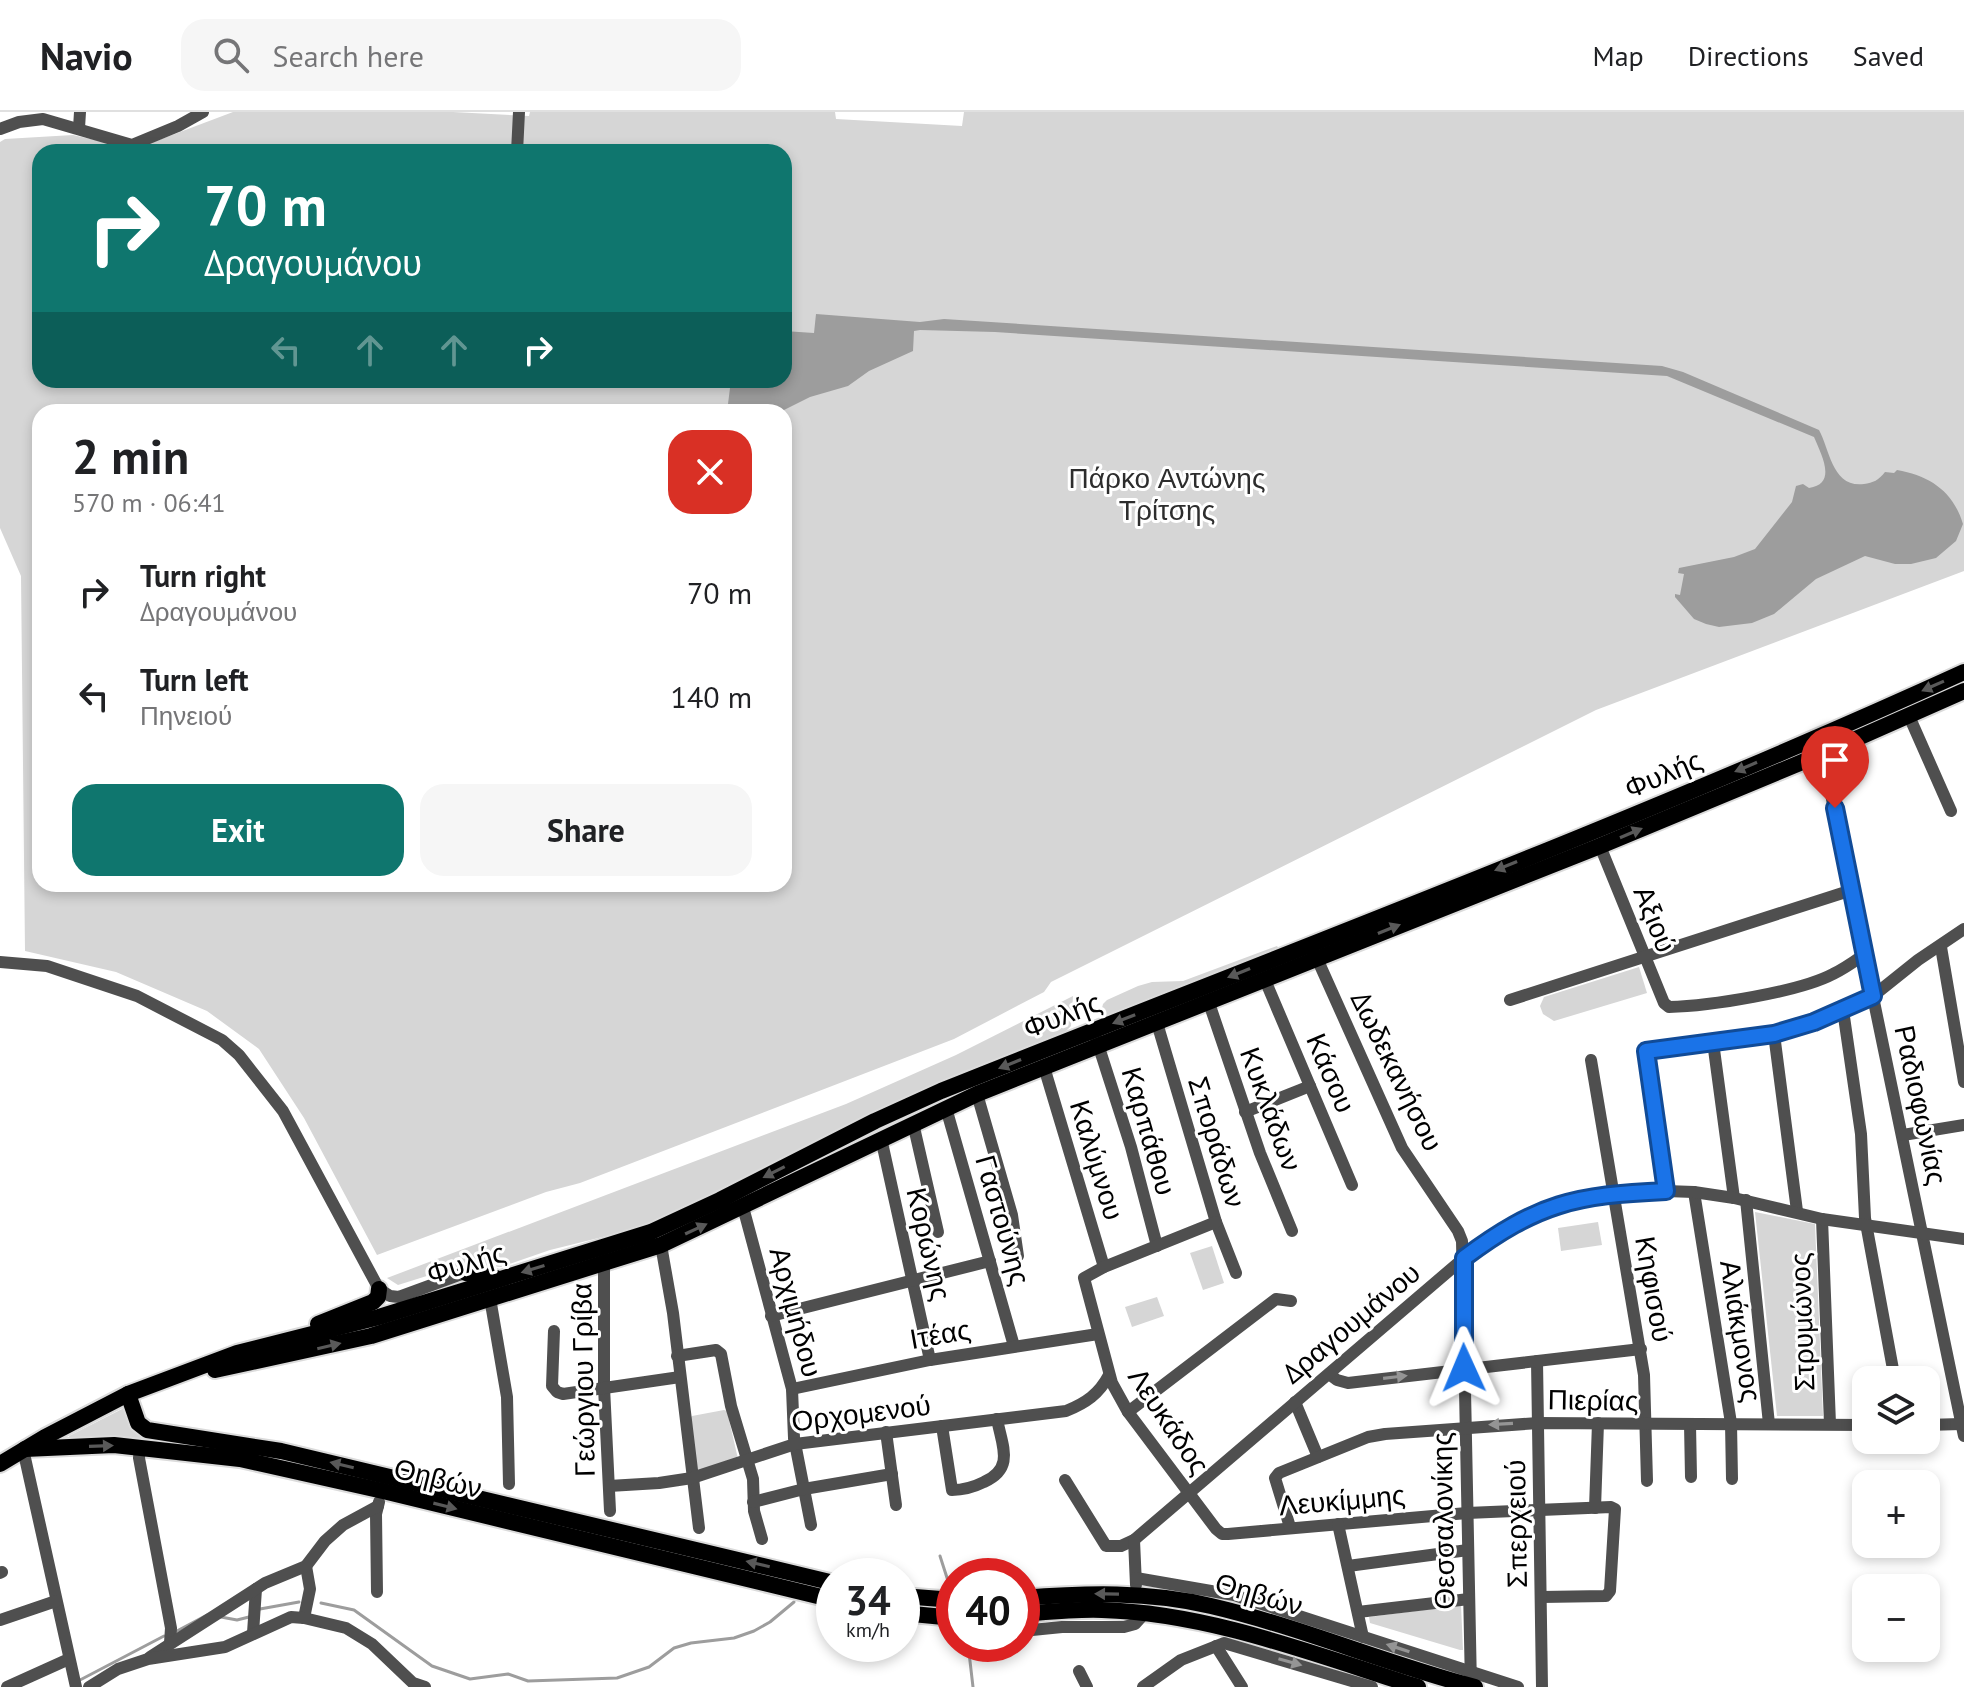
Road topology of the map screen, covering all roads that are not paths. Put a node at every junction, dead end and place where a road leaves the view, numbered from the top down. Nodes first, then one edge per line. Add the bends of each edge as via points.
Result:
1 (4, 112) edge
2 (80, 112) edge
3 (203, 112) edge
4 (519, 112) edge
5 (189, 116) edge
6 (2, 128) edge
7 (79, 128) junction
8 (129, 144) edge
9 (134, 144) edge
10 (517, 144) edge
11 (1964, 672) edge
12 (1964, 691) edge
13 (1909, 716) junction
14 (1821, 745) junction
15 (1951, 811) dead end
16 (1600, 846) junction
17 (1852, 890) junction
18 (1964, 929) edge
19 (1941, 947) junction
20 (1314, 951) junction
21 (1865, 954) junction
22 (1645, 958) junction
23 (0, 962) edge
24 (1265, 980) junction
25 (1873, 996) junction
26 (1510, 1000) dead end
27 (1209, 1003) junction
28 (1843, 1010) junction
29 (1157, 1023) junction
30 (1774, 1034) junction
31 (1096, 1038) junction
32 (1713, 1042) junction
33 (1591, 1060) dead end
34 (1044, 1067) junction
35 (1964, 1082) edge
36 (1310, 1086) junction
37 (977, 1094) junction
38 (946, 1108) junction
39 (1245, 1112) junction
40 (913, 1123) junction
41 (1964, 1125) edge
42 (1903, 1135) junction
43 (881, 1138) junction
44 (1352, 1185) dead end
45 (1666, 1191) junction
46 (1694, 1192) junction
47 (1613, 1193) junction
48 (1740, 1199) junction
49 (743, 1207) junction
50 (1797, 1211) junction
51 (1822, 1219) junction
52 (1216, 1222) junction
53 (1866, 1225) junction
54 (1292, 1231) dead end
55 (938, 1232) dead end
56 (1923, 1234) junction
57 (1964, 1239) edge
58 (661, 1245) junction
59 (1157, 1246) junction
60 (602, 1256) junction
61 (1018, 1256) dead end
62 (1464, 1258) junction
63 (990, 1261) junction
64 (1104, 1267) junction
65 (1236, 1273) dead end
66 (913, 1281) junction
67 (379, 1289) junction
68 (476, 1292) junction
69 (1291, 1301) dead end
70 (771, 1316) junction
71 (554, 1331) dead end
72 (1098, 1334) junction
73 (1014, 1346) junction
74 (1641, 1349) junction
75 (237, 1353) junction
76 (677, 1356) junction
77 (930, 1360) junction
78 (1537, 1361) junction
79 (1892, 1366) edge
80 (1464, 1368) junction
81 (1329, 1374) junction
82 (680, 1377) junction
83 (170, 1379) junction
84 (1110, 1379) junction
85 (604, 1387) junction
86 (792, 1389) junction
87 (128, 1394) junction
88 (1295, 1402) junction
89 (1125, 1407) junction
90 (997, 1419) junction
91 (1538, 1423) junction
92 (1598, 1423) junction
93 (1731, 1423) junction
94 (1690, 1424) junction
95 (1769, 1424) junction
96 (1830, 1424) junction
97 (1647, 1425) junction
98 (1852, 1425) edge
99 (942, 1426) junction
100 (1464, 1426) junction
101 (1940, 1427) edge
102 (1963, 1430) edge
103 (886, 1432) junction
104 (795, 1444) junction
105 (140, 1447) junction
106 (23, 1449) junction
107 (1318, 1457) junction
108 (747, 1460) junction
109 (0, 1464) edge
110 (892, 1474) junction
111 (1691, 1477) dead end
112 (692, 1478) junction
113 (1732, 1479) dead end
114 (1065, 1480) dead end
115 (1647, 1481) dead end
116 (509, 1484) dead end
117 (609, 1486) junction
118 (804, 1489) junction
119 (1189, 1493) junction
120 (381, 1499) junction
121 (753, 1502) junction
122 (896, 1505) dead end
123 (1595, 1508) junction
124 (1539, 1510) junction
125 (610, 1511) dead end
126 (1467, 1513) junction
127 (1338, 1524) junction
128 (811, 1525) dead end
129 (1290, 1527) junction
130 (699, 1528) dead end
131 (1222, 1534) joint
132 (762, 1539) dead end
133 (1134, 1540) junction
134 (1468, 1550) junction
135 (306, 1566) junction
136 (1348, 1566) junction
137 (816, 1579) edge
138 (1136, 1586) junction
139 (256, 1589) junction
140 (377, 1592) dead end
141 (816, 1596) edge
142 (1040, 1597) edge
143 (1541, 1597) junction
144 (1469, 1599) junction
145 (56, 1601) junction
146 (1358, 1612) junction
147 (1040, 1613) edge
148 (1144, 1614) junction
149 (304, 1618) junction
150 (0, 1620) edge
151 (1200, 1623) junction
152 (1040, 1629) edge
153 (253, 1633) junction
154 (1363, 1637) junction
155 (170, 1643) junction
156 (1220, 1645) junction
157 (1199, 1652) junction
158 (69, 1659) junction
159 (148, 1659) junction
160 (1079, 1671) dead end
161 (1472, 1683) edge
162 (7, 1687) edge
163 (76, 1687) edge
164 (89, 1687) edge
165 (425, 1687) edge
166 (1087, 1687) edge
167 (1143, 1687) edge
168 (1242, 1687) edge
169 (1372, 1687) edge
170 (1418, 1687) edge
171 (1518, 1687) edge
172 (1542, 1687) edge

1 - 6 street
2 - 7 street
3 - 5 street
4 - 10 street
5 - 9 street
6 - 7 street via 43,119
7 - 8 street
11 -> 14 main road, Φυλής
12 - 13 main road, Φυλής
13 - 14 main road, Φυλής
13 - 15 street
16 -> 14 main road, Φυλής
14 - 17 street, Ραδιοφωνίας
14 -> 20 main road, Φυλής
20 -> 16 main road, Φυλής
16 - 22 street, Αξιού
17 - 21 street, Ραδιοφωνίας
17 - 22 street
18 - 19 street
19 - 25 street
19 - 35 street
20 - 24 main road, Φυλής
20 -> 31 main road, Φυλής
20 - 62 street, Δωδεκανήσου via 1405,1153 1458,1231
21 - 22 street, Αξιού via 1819,980 1772,993 1669,1007
21 - 25 street, Ραδιοφωνίας
22 - 26 street
23 - 67 street via 47,966 137,996 231,1047 283,1111
24 - 27 main road, Φυλής
24 - 36 street, Κάσου
25 - 28 street
25 - 42 street, Ραδιοφωνίας
27 - 29 main road, Φυλής
27 - 39 street, Κυκλάδων
28 - 30 street
28 - 53 street via 1859,1121
29 - 31 main road, Φυλής
29 - 52 street, Σποράδων
30 - 32 street
30 - 50 street, Στρυμώνος
31 - 34 main road, Φυλής
31 - 59 street, Καρπάθου
31 -> 60 main road, Φυλής via 928,1097
32 - 45 street via 1646,1051
32 - 48 street
33 - 47 street, Κηφισού
34 - 37 main road, Φυλής
34 - 64 street, Καλύμνου
36 - 39 street
36 - 44 street, Κάσου
37 - 38 main road, Φυλής
37 - 61 street via 1012,1215
38 - 40 main road, Φυλής
38 - 63 street, Γαστούνης
39 - 54 street, Κυκλάδων
40 - 43 main road, Φυλής
40 - 55 street
41 - 42 street
42 - 56 street, Ραδιοφωνίας
43 - 49 main road, Φυλής
43 - 66 street, Κορώνης
45 - 46 street, Δραγουμάνου
45 - 47 street, Δραγουμάνου
46 - 48 street, Δραγουμάνου
46 - 93 street, Αλιάκμονος
47 - 62 street, Δραγουμάνου via 1538,1211
47 - 74 street, Κηφισού
48 - 50 street, Δραγουμάνου
48 - 95 street
58 -> 49 main road, Φυλής
49 - 70 street, Αρχιμήδου
50 - 51 street, Δραγουμάνου
51 - 53 street, Δραγουμάνου
51 - 96 street, Στρυμώνος
52 - 59 street
52 - 65 street, Σποράδων
53 - 56 street, Δραγουμάνου
53 - 79 street
56 - 57 street, Δραγουμάνου
56 - 102 street, Ραδιοφωνίας
58 - 60 main road, Φυλής
58 - 76 street
59 - 64 street
60 - 68 main road, Φυλής
60 -> 68 main road, Φυλής via 502,1278
60 - 85 street, Γεώργιου Γρίβα
62 - 80 street, Θεσσαλονίκης
62 - 81 street, Δραγουμάνου
63 - 66 street
63 - 73 street, Γαστούνης
64 - 72 street, Λευκάδος via 1084,1278
66 - 70 street
66 - 77 street, Κορώνης
67 - 68 street via 399,1297 447,1279
67 - 75 main road via 373,1302
68 - 75 main road, Φυλής
83 -> 68 main road, Φυλής via 335,1345
68 - 116 street via 507,1397
69 - 89 street via 1276,1299
70 - 86 street, Αρχιμήδου
71 - 85 street via 552,1386 557,1392
72 - 73 street, Ιτέας
72 - 84 street, Λευκάδος
73 - 77 street, Ιτέας
74 - 78 street
74 - 97 street, Κηφισού
75 - 83 main road, Φυλής
76 - 82 street
76 - 108 street via 719,1351
77 - 86 street, Ιτέας
78 - 80 street
78 - 91 street, Σπερχειού
81 -> 80 street via 1348,1383
80 - 100 street, Θεσσαλονίκης
81 - 88 street, Δραγουμάνου
82 - 85 street
82 - 112 street
83 - 87 main road, Φυλής
84 - 89 street, Λευκάδος
84 - 90 street, Ορχομενού via 1077,1407
85 - 117 street, Γεώργιου Γρίβα
86 - 104 street, Αρχιμήδου
87 - 106 main road, Φυλής
137 -> 87 main road, Θηβών via 281,1451 147,1430 138,1423
88 - 107 street
88 - 119 street, Δραγουμάνου
89 - 119 street, Λευκάδος
90 - 99 street, Ορχομενού
90 - 99 street via 1002,1470 976,1486 952,1490
91 - 92 street, Πιερίας
91 -> 100 street, Πιερίας
91 - 124 street, Σπερχειού
92 - 97 street, Πιερίας
92 - 123 street
93 - 94 street, Πιερίας
93 - 95 street, Πιερίας
93 - 113 street, Αλιάκμονος
94 - 97 street, Πιερίας
94 - 111 street
95 - 96 street, Πιερίας
96 - 98 street, Πιερίας
97 - 115 street, Κηφισού
99 - 103 street, Ορχομενού
100 - 107 street, Πιερίας via 1385,1434
100 - 126 street, Θεσσαλονίκης
101 - 102 street
103 - 104 street, Ορχομενού
103 - 110 street
104 - 108 street, Ορχομενού
104 - 118 street, Αρχιμήδου
106 -> 105 main road, Θηβών
105 - 120 main road, Θηβών via 240,1459
105 - 155 street
106 - 109 main road, Φυλής
106 - 145 street
107 - 129 street, Πιερίας via 1275,1478
108 - 112 street, Ορχομενού
108 - 121 street
110 - 118 street
110 - 122 street
112 - 117 street, Ορχομενού
112 - 130 street
114 - 133 street via 1106,1546
117 - 125 street, Γεώργιου Γρίβα
118 - 121 street
118 - 128 street, Αρχιμήδου
119 - 131 street, Λευκάδος
119 - 133 street, Δραγουμάνου
120 - 135 street via 325,1541
120 - 140 street
120 -> 141 main road, Θηβών
121 - 132 street
123 - 124 street, Λευκίμμης
123 - 143 street, Λευκίμμης via 1611,1507 1617,1513 1610,1591 1598,1597
124 - 126 street, Λευκίμμης
124 - 143 street, Σπερχειού
126 - 127 street, Λευκίμμης
126 - 134 street, Θεσσαλονίκης
127 - 129 street, Λευκίμμης
127 - 136 street
129 - 131 street, Λευκίμμης
133 - 138 street
134 - 136 street
134 - 144 street, Θεσσαλονίκης
135 - 139 street
135 - 149 street via 310,1589
136 - 146 street
138 -> 142 main road, Θηβών
138 - 154 street via 1234,1595
138 - 161 main road, Θηβών
139 - 153 street
139 - 155 street
143 - 172 street, Σπερχειού
144 - 146 street
144 - 161 street, Θεσσαλονίκης
145 - 150 street
145 - 158 street
146 - 154 street
147 - 148 main road, Θηβών
148 - 151 main road, Θηβών
148 - 152 street via 1124,1627
149 - 153 street via 291,1617
149 - 165 street via 346,1628
151 - 156 street
151 - 157 street
151 - 170 main road, Θηβών
153 - 159 street via 225,1647
161 -> 154 street
155 - 159 street
156 - 157 street
156 - 168 street
156 -> 169 street
157 - 167 street
158 - 162 street
158 - 163 street
159 - 164 street
160 - 166 street
161 - 171 street

